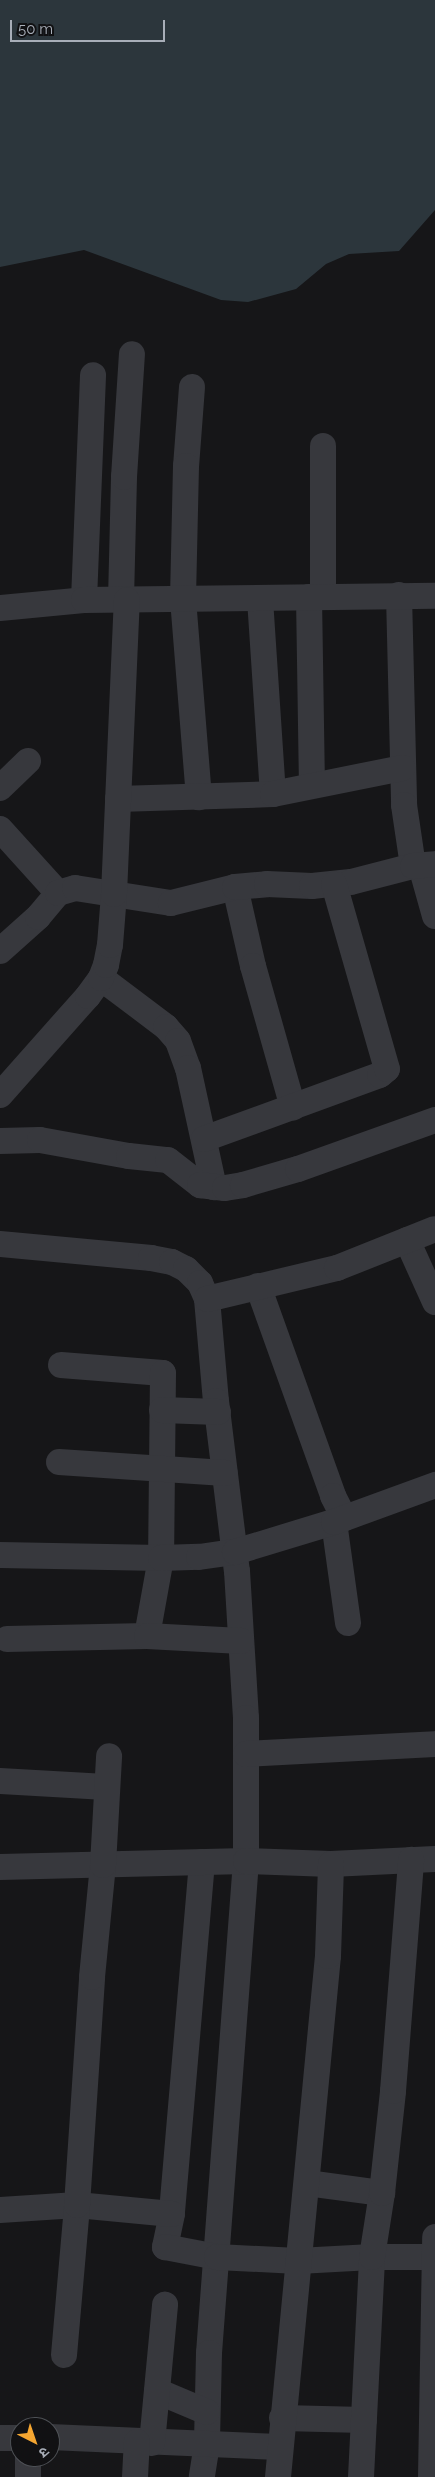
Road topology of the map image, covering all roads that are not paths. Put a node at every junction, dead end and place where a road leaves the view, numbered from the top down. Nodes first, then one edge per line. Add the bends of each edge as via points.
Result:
1 (132, 354) dead end
2 (93, 375) dead end
3 (192, 387) dead end
4 (323, 446) dead end
5 (398, 595) junction
6 (316, 596) junction
7 (435, 596) edge
8 (183, 599) junction
9 (260, 599) junction
10 (84, 600) junction
11 (124, 600) junction
12 (0, 608) edge
13 (28, 761) dead end
14 (402, 768) junction
15 (312, 785) junction
16 (0, 788) edge
17 (273, 794) junction
18 (199, 797) junction
19 (118, 799) junction
20 (0, 829) edge
21 (423, 865) edge
22 (334, 884) junction
23 (236, 888) junction
24 (58, 893) junction
25 (114, 894) junction
26 (435, 916) edge
27 (0, 951) edge
28 (100, 978) junction
29 (0, 1095) edge
30 (293, 1107) junction
31 (435, 1120) edge
32 (204, 1139) junction
33 (0, 1141) edge
34 (214, 1188) junction
35 (435, 1230) edge
36 (407, 1240) junction
37 (0, 1244) edge
38 (258, 1286) junction
39 (207, 1298) junction
40 (435, 1302) edge
41 (61, 1365) dead end
42 (162, 1410) junction
43 (218, 1412) junction
44 (59, 1462) dead end
45 (160, 1469) junction
46 (225, 1473) junction
47 (435, 1485) edge
48 (339, 1520) junction
49 (235, 1552) junction
50 (0, 1555) edge
51 (161, 1558) junction
52 (348, 1623) dead end
53 (147, 1636) junction
54 (7, 1639) dead end
55 (241, 1641) junction
56 (435, 1744) edge
57 (246, 1754) junction
58 (109, 1756) dead end
59 (0, 1781) edge
60 (106, 1787) junction
61 (423, 1859) edge
62 (246, 1861) junction
63 (202, 1862) junction
64 (331, 1864) junction
65 (103, 1865) junction
66 (0, 1867) edge
67 (307, 2183) junction
68 (382, 2193) junction
69 (77, 2205) junction
70 (0, 2210) edge
71 (172, 2214) junction
72 (435, 2237) edge
73 (217, 2257) junction
74 (372, 2257) junction
75 (435, 2257) edge
76 (298, 2262) junction
77 (165, 2305) dead end
78 (64, 2356) dead end
79 (157, 2391) junction
80 (207, 2412) junction
81 (282, 2418) junction
82 (364, 2420) junction
83 (60, 2438) edge
84 (144, 2442) junction
85 (207, 2444) junction
86 (280, 2447) junction
87 (135, 2477) edge
88 (202, 2477) edge
89 (278, 2477) edge
90 (362, 2477) edge
91 (431, 2477) edge

1 - 11 street via 124,477
2 - 10 street
3 - 8 street via 186,466
4 - 6 street
5 - 6 street
5 - 7 street
5 - 14 street
6 - 9 street
6 - 15 street
8 - 9 street
8 - 11 street
8 - 18 street
9 - 17 street
10 - 11 street
10 - 12 street
11 - 19 street
13 - 16 street
14 - 15 street
14 - 21 street via 404,805
15 - 17 street
17 - 18 street
18 - 19 street
19 - 25 street
20 - 24 street
21 - 22 street
21 - 26 street
22 - 23 street via 267,884
22 - 30 street via 387,1069 380,1075
23 - 25 street via 171,903
23 - 30 street via 253,966
24 - 25 street via 75,888
24 - 27 street via 38,917
25 - 28 street via 110,945
28 - 29 street via 88,996
28 - 32 street via 160,1023 178,1041
30 - 32 street
31 - 34 street via 298,1169 242,1185
32 - 34 street
33 - 34 street via 40,1140 168,1160 200,1185
35 - 36 street
36 - 38 street via 337,1268
36 - 40 street
37 - 39 street via 172,1262 186,1269 200,1283
38 - 39 street
38 - 48 street
39 - 43 street
41 - 42 street via 163,1373
42 - 43 street
42 - 45 street
43 - 46 street
44 - 45 street
45 - 46 street
45 - 51 street
46 - 49 street
47 - 48 street
48 - 49 street
48 - 52 street
49 - 51 street
49 - 55 street
50 - 51 street
51 - 53 street
53 - 54 street
53 - 55 street
55 - 57 street
56 - 57 street
57 - 62 street
58 - 60 street
59 - 60 street
60 - 65 street
61 - 64 street
61 - 68 street via 393,2081
62 - 63 street
62 - 64 street
62 - 73 street
63 - 65 street
63 - 71 street
64 - 67 street via 328,1956
65 - 66 street
65 - 69 street
67 - 68 street
67 - 76 street
68 - 74 street
69 - 70 street
69 - 71 street
69 - 78 street
71 - 73 street via 165,2247
72 - 75 street
73 - 76 street
73 - 80 street
74 - 75 street
74 - 76 street
74 - 82 street
75 - 91 street
76 - 81 street
77 - 79 street
79 - 80 street
79 - 84 street
80 - 85 street
81 - 82 street
81 - 86 street
82 - 90 street
83 - 84 street
84 - 85 street
84 - 87 street
85 - 86 street
85 - 88 street
86 - 89 street

